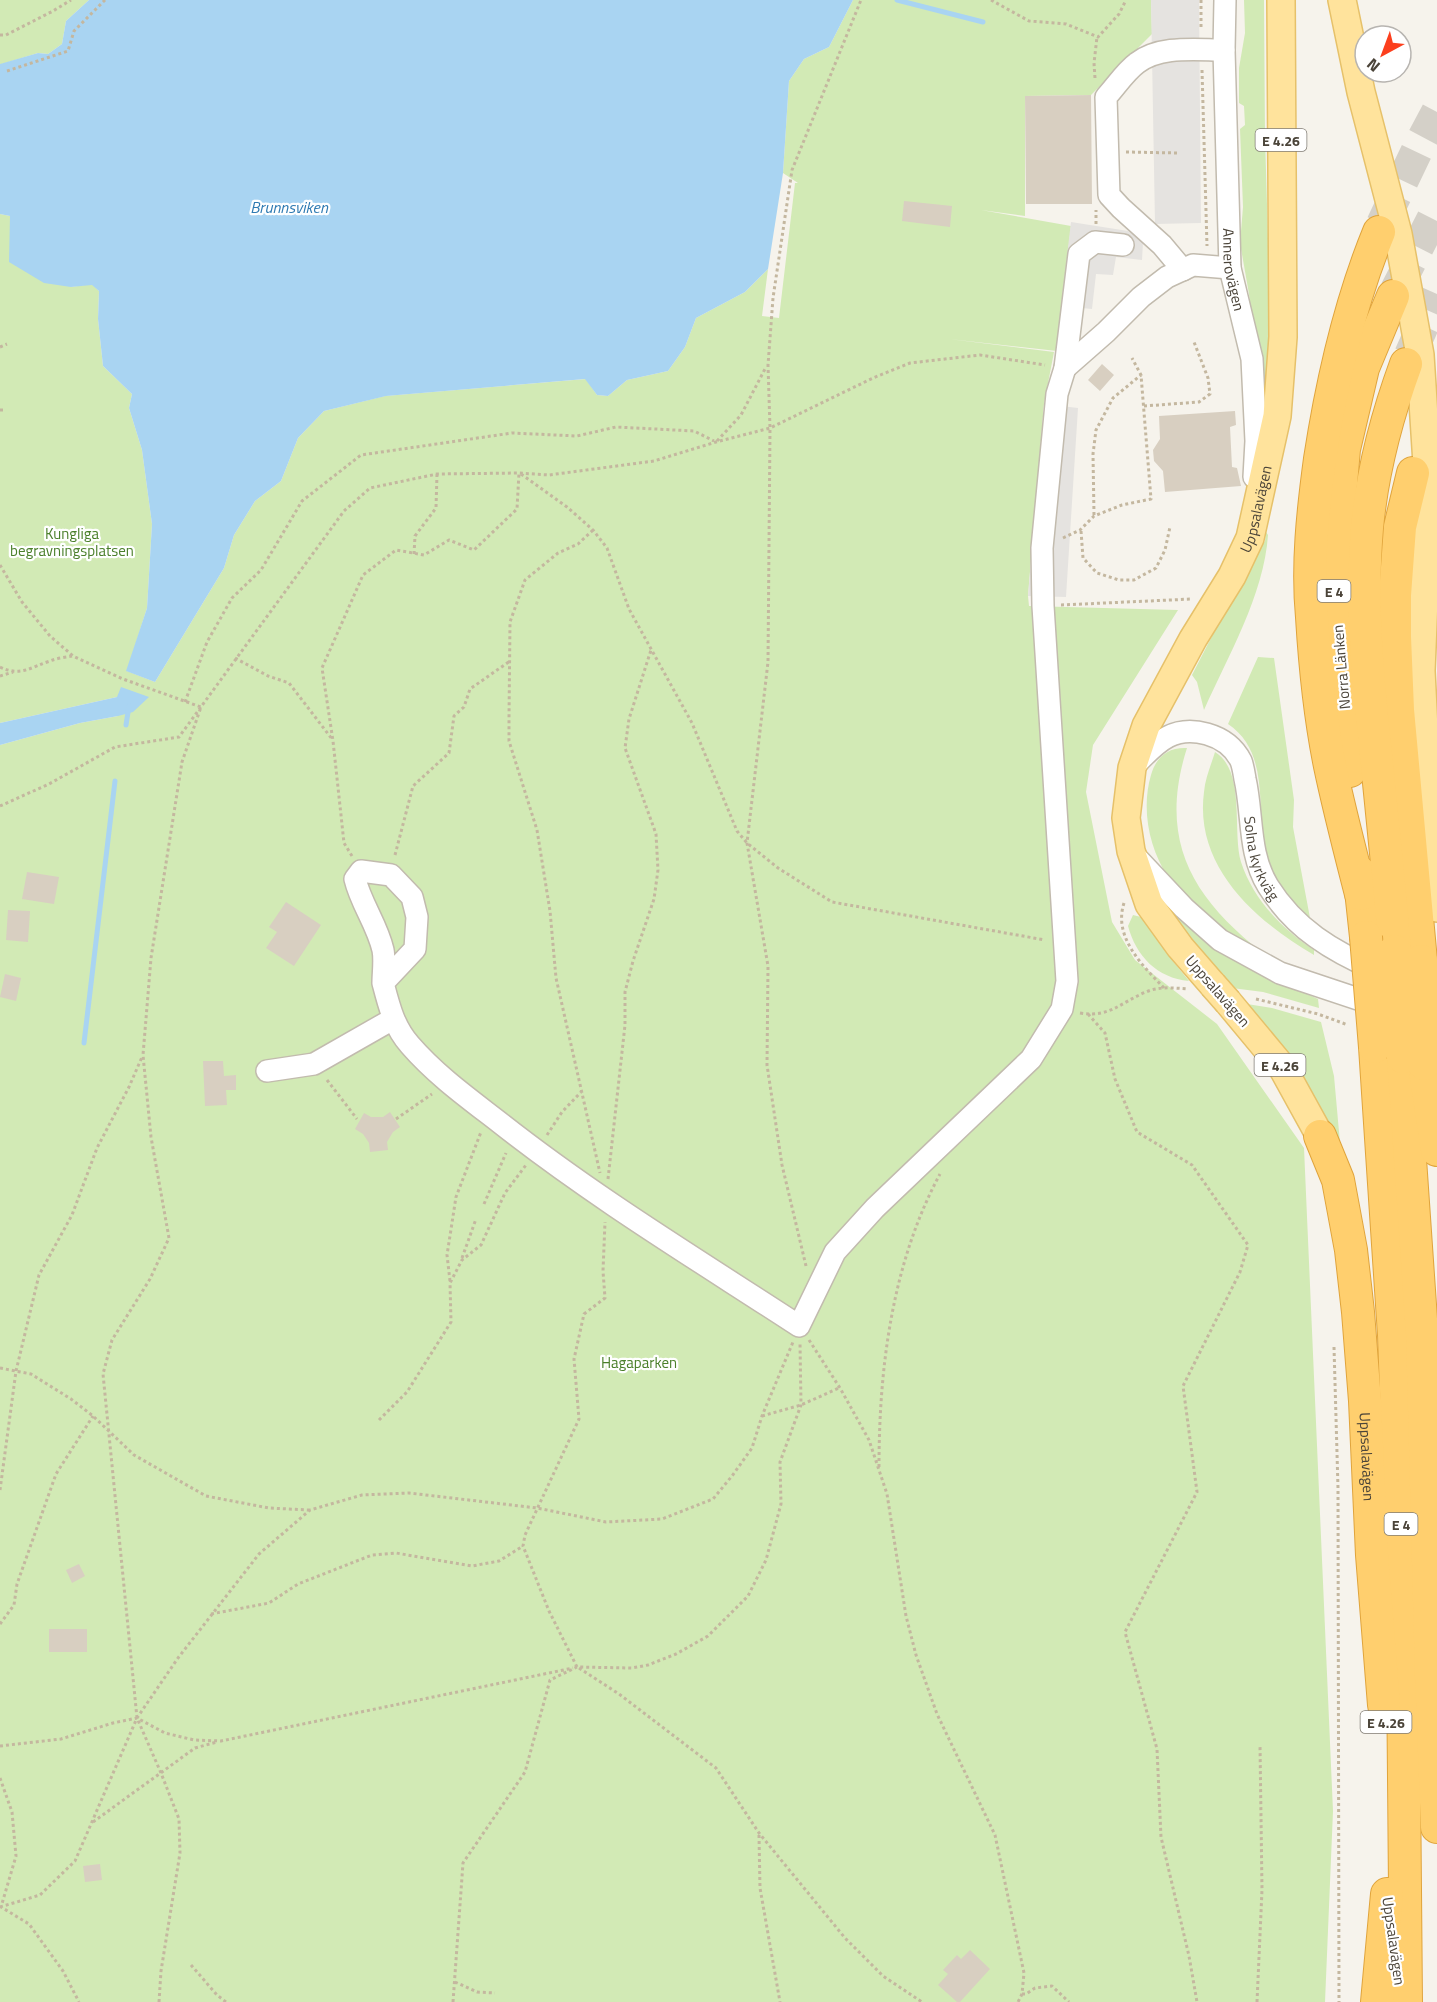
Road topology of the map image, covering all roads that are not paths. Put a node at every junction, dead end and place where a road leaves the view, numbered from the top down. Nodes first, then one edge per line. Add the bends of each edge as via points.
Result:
1 (1226, 0) edge
2 (1281, 0) edge
3 (1342, 0) edge
4 (1224, 50) junction
5 (1378, 232) tunnel mouth
6 (1123, 245) dead end
7 (1230, 268) junction
8 (1183, 270) junction
9 (1393, 296) tunnel mouth
10 (1406, 364) tunnel mouth
11 (1065, 368) junction
12 (1413, 473) dead end
13 (1250, 538) junction
14 (1424, 625) junction
15 (1437, 747) edge
16 (1132, 768) junction
17 (1131, 851) junction
18 (1360, 894) junction
19 (1437, 908) edge
20 (1366, 938) joint
21 (1408, 956) junction
22 (383, 983) junction
23 (1437, 995) edge
24 (393, 1019) junction
25 (1437, 1024) edge
26 (1401, 1056) junction
27 (267, 1071) dead end
28 (1320, 1136) joint
29 (1437, 1150) edge
30 (1437, 1827) edge
31 (1387, 1890) junction
32 (1377, 2002) edge
33 (1404, 2002) edge

1 - 4 street, Annerovägen
2 - 13 main road, Uppsalavägen / E 4.26 via 1283,337 1277,416
3 - 14 main road via 1398,234 1420,355 1427,464
4 - 7 street, Annerovägen
4 - 8 street via 1177,50 1147,56 1106,97 1109,195
5 - 18 highway via 1355,296 1334,380 1317,484 1311,568 1311,615 1330,765
6 - 11 street via 1095,242 1079,254
7 - 8 street via 1193,265
7 - 13 street, Annerovägen via 1252,359 1256,441
8 - 11 street via 1141,297
9 - 18 highway, Norra Länken / E 4 via 1363,368 1344,449 1333,576
10 - 21 highway, Norra Länken / E 4 via 1377,465 1367,526 1364,586 1365,656 1386,851
11 - 24 street via 1057,394 1042,548 1067,981 1062,1009 1031,1059 875,1208 835,1252 799,1326 537,1152 445,1080 409,1044
12 - 21 highway via 1400,527 1395,595
13 - 16 main road, Uppsalavägen / E 4.26 via 1146,726
14 - 15 main road via 1432,652
14 - 19 main road via 1421,671
16 - 17 main road, Uppsalavägen / E 4.26 via 1126,818
16 - 23 street, Solna kyrkväg via 1159,741 1181,732 1197,731 1218,737 1233,748 1248,790 1253,849 1266,884 1287,913 1317,939 1356,961
17 - 25 street via 1220,940 1280,973
17 - 28 main road, Uppsalavägen / E 4.26 via 1149,904 1212,992 1282,1066
18 - 20 highway, Norra Länken / E 4
20 - 26 highway, Uppsalavägen / E 4, bridge
21 - 26 highway, bridge
22 - 22 street via 415,950 417,918 412,897 390,875 361,871 355,879 384,952
22 - 24 street
24 - 27 street via 314,1064
26 - 29 highway
26 - 30 highway, Uppsalavägen / E 4 via 1422,1334
26 - 33 highway, Uppsalavägen / E 4 via 1394,1335 1402,1542
28 - 31 highway, Uppsalavägen / E 4.26 via 1338,1180 1358,1312 1386,1718
31 - 32 highway
31 - 33 highway, Uppsalavägen / E 4.26

